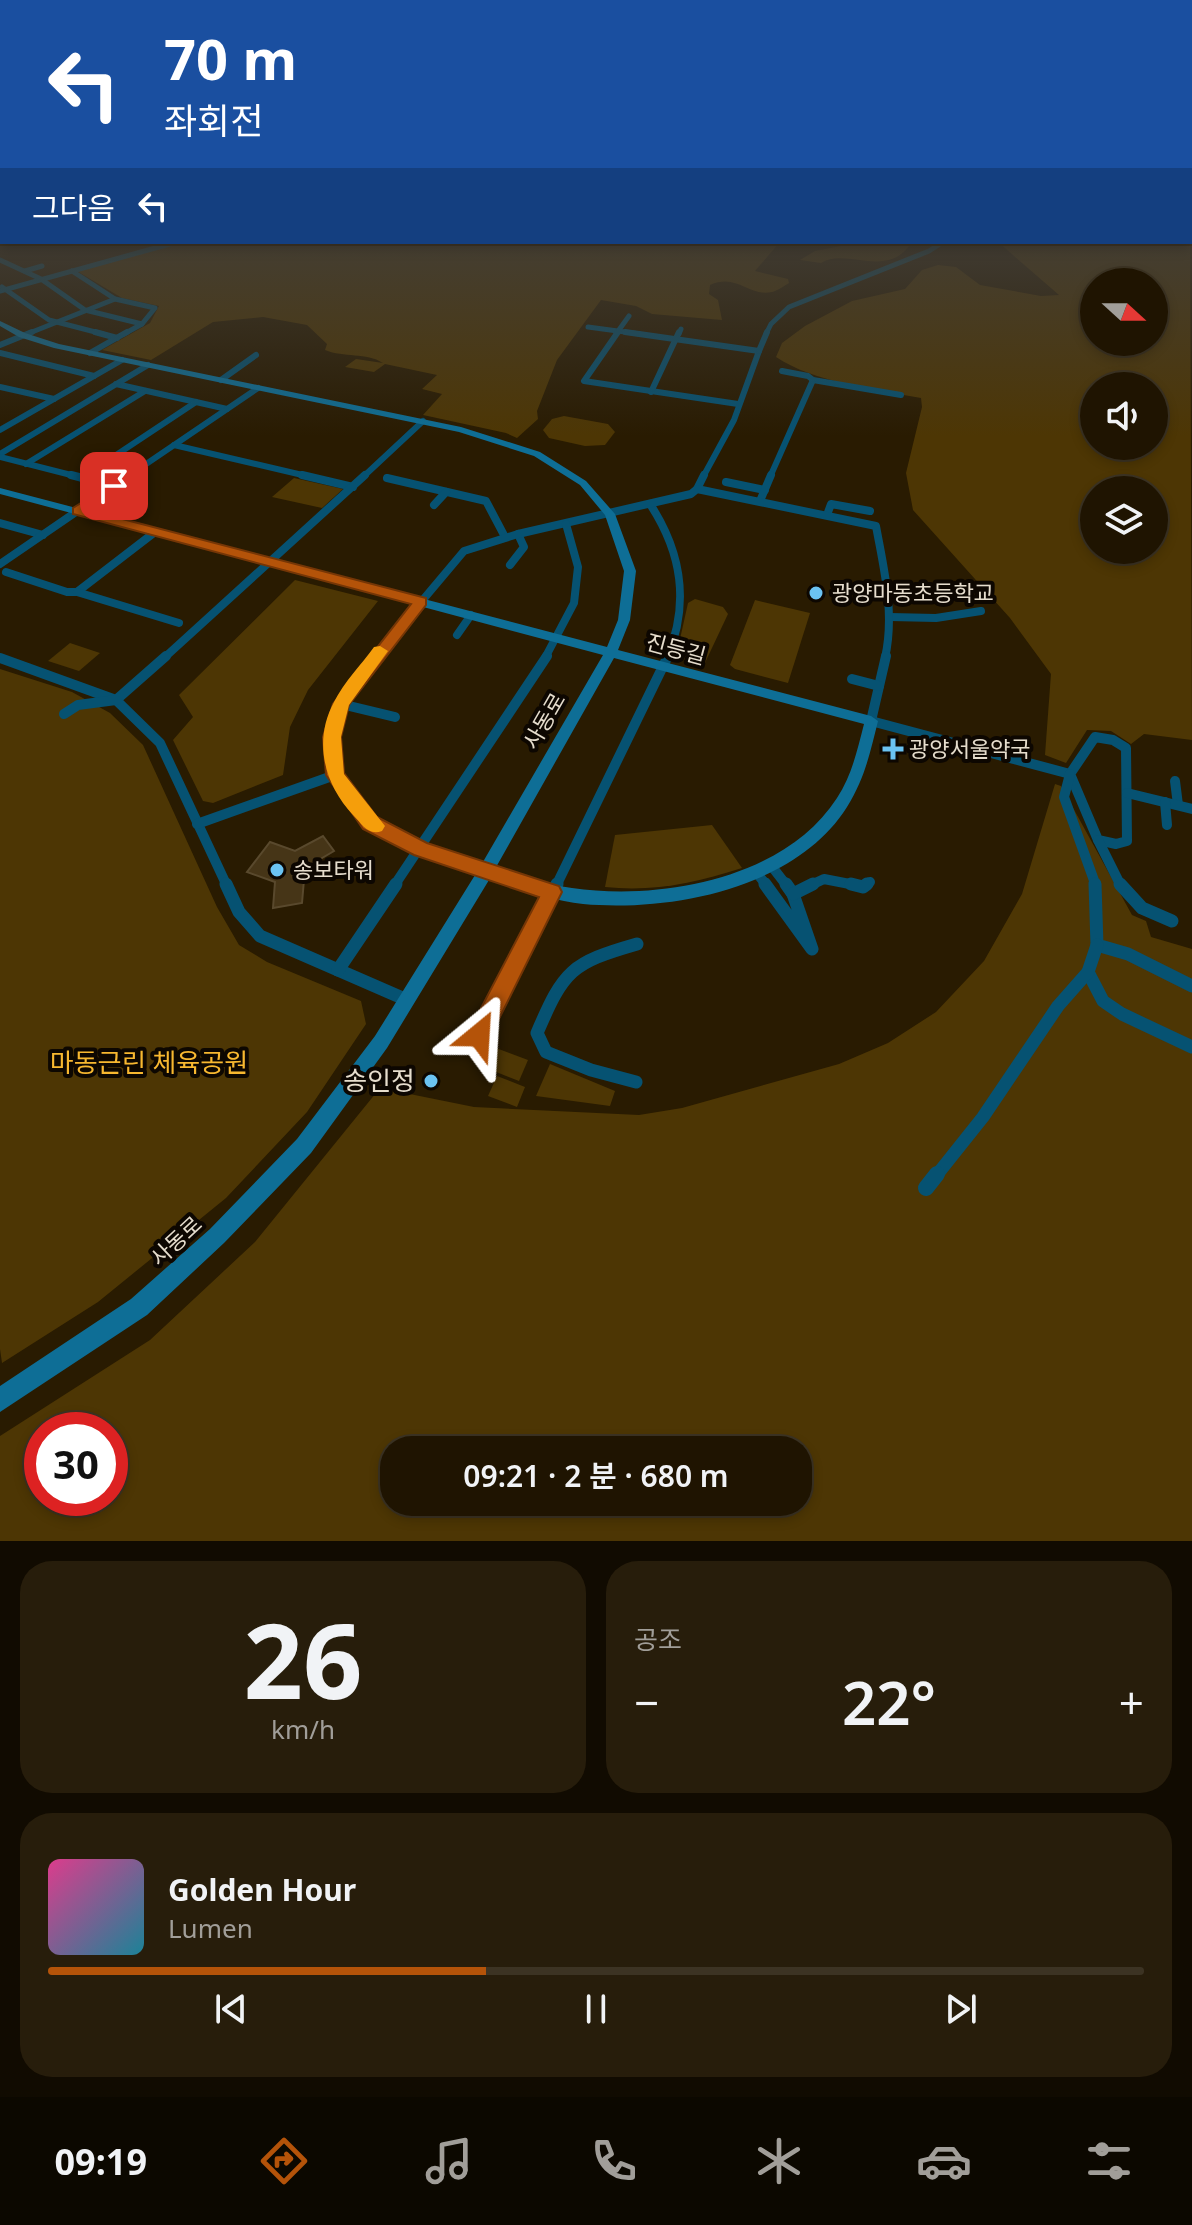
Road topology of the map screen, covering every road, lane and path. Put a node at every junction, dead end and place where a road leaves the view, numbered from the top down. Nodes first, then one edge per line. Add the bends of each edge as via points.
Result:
1 (6, 292) edge
2 (59, 292) edge
3 (104, 292) edge
4 (827, 292) edge
5 (115, 299) junction
6 (85, 310) junction
7 (629, 316) dead end
8 (0, 323) edge
9 (55, 323) junction
10 (142, 324) junction
11 (588, 327) dead end
12 (681, 329) dead end
13 (618, 331) junction
14 (22, 335) junction
15 (117, 338) junction
16 (676, 339) junction
17 (0, 345) edge
18 (759, 351) junction
19 (0, 353) edge
20 (90, 353) junction
21 (256, 355) dead end
22 (13, 358) junction
23 (122, 360) junction
24 (0, 364) edge
25 (148, 365) junction
26 (782, 371) dead end
27 (94, 376) junction
28 (221, 380) junction
29 (813, 380) junction
30 (116, 384) junction
31 (0, 387) edge
32 (258, 388) junction
33 (145, 391) junction
34 (651, 392) junction
35 (901, 395) dead end
36 (54, 399) junction
37 (196, 402) junction
38 (738, 404) junction
39 (227, 409) junction
40 (423, 421) junction
41 (0, 430) edge
42 (174, 445) junction
43 (0, 456) edge
44 (26, 464) junction
45 (82, 478) junction
46 (387, 478) dead end
47 (726, 482) dead end
48 (114, 486) junction
49 (353, 487) junction
50 (697, 489) junction
51 (765, 490) junction
52 (0, 491) edge
53 (446, 492) junction
54 (760, 501) junction
55 (650, 504) junction
56 (434, 505) dead end
57 (77, 511) junction
58 (870, 511) dead end
59 (610, 514) junction
60 (827, 515) junction
61 (566, 524) junction
62 (1, 525) edge
63 (155, 532) junction
64 (518, 534) junction
65 (43, 535) junction
66 (505, 537) junction
67 (272, 562) junction
68 (510, 565) dead end
69 (3, 568) edge
70 (77, 592) junction
71 (421, 602) junction
72 (981, 611) dead end
73 (471, 615) junction
74 (890, 617) junction
75 (179, 623) dead end
76 (457, 635) dead end
77 (558, 638) junction
78 (611, 652) junction
79 (0, 658) edge
80 (663, 666) junction
81 (852, 679) dead end
82 (879, 686) junction
83 (116, 700) junction
84 (341, 704) junction
85 (64, 714) dead end
86 (395, 717) dead end
87 (871, 721) junction
88 (1070, 774) junction
89 (335, 775) junction
90 (1175, 781) dead end
91 (1127, 793) junction
92 (1165, 802) junction
93 (1178, 805) junction
94 (1192, 809) edge
95 (197, 824) junction
96 (1167, 825) dead end
97 (1098, 840) junction
98 (421, 850) junction
99 (763, 868) junction
100 (485, 872) junction
101 (870, 882) dead end
102 (552, 892) junction
103 (793, 894) junction
104 (1172, 921) dead end
105 (637, 944) dead end
106 (1097, 945) junction
107 (338, 970) junction
108 (1088, 972) junction
109 (1192, 986) edge
110 (407, 1000) junction
111 (479, 1035) dead end
112 (1192, 1047) edge
113 (636, 1082) dead end
114 (926, 1188) dead end
115 (0, 1400) edge

1 - 9 street
2 - 6 street
3 - 5 street
4 - 18 street via 789,307 771,324
5 - 6 street
5 - 10 street via 155,308
6 - 9 street
6 - 10 street
7 - 13 street
8 - 14 street, 사동로
9 - 14 street
9 - 15 street
10 - 15 street
11 - 13 street
12 - 16 street
13 - 16 street
13 - 34 street via 584,381
14 - 17 street
14 - 20 street, 사동로
15 - 20 street
16 - 18 street
16 - 34 street
18 - 38 street
19 - 22 street
20 - 23 street, 사동로
21 - 28 street
22 - 24 street
22 - 27 street
23 - 25 street, 사동로
23 - 27 street
25 - 28 street, 사동로
25 - 30 street
26 - 29 street
27 - 36 street
28 - 32 street, 사동로
29 - 35 street
29 - 51 street
30 - 33 street
30 - 43 street
31 - 36 street
32 - 39 street
32 - 40 street, 사동로
33 - 37 street
33 - 44 street
34 - 38 street
36 - 41 street
37 - 39 street
37 - 45 street
38 - 50 street
39 - 42 street
40 - 49 street
40 - 59 street, 사동로 via 537,454 583,483
42 - 48 street
42 - 49 street
43 - 44 street
44 - 45 street
45 - 48 street
46 - 53 street
47 - 51 street
48 - 57 street
49 - 67 street
50 - 54 street
50 - 55 street
51 - 54 street
52 - 57 street, 진등길
53 - 56 street
53 - 66 street via 486,501
54 - 60 street
55 - 59 street
55 - 80 street via 679,565 679,619
57 - 63 street, 진등길
57 - 65 street
58 - 60 street via 831,504
59 - 61 street
59 - 78 street, 사동로 via 630,571 624,620
60 - 74 street via 876,526
61 - 64 street
61 - 77 street via 578,567 574,603
62 - 65 street
63 - 67 street, 진등길
63 - 70 street
64 - 66 street
64 - 68 street via 524,547
65 - 69 street
66 - 71 street via 464,551
67 - 71 street, 진등길
67 - 83 street
69 - 70 street
70 - 75 street
71 - 73 street, 진등길
71 - 84 street
72 - 74 street via 913,620
73 - 76 street
73 - 77 street, 진등길
74 - 82 street
77 - 78 street, 진등길
77 - 98 street
78 - 80 street, 진등길
78 - 100 street, 사동로
79 - 83 street
80 - 87 street, 진등길
80 - 102 street
81 - 82 street
82 - 87 street
83 - 85 street via 78,705
83 - 95 street via 160,743
84 - 86 street
84 - 89 street via 332,737
87 - 88 street, 진등길
87 - 99 street via 860,768 844,796 804,843
88 - 91 street via 1095,737 1113,740 1126,748
88 - 97 street
88 - 106 street via 1064,797 1097,889
89 - 95 street
89 - 98 street via 370,823
90 - 93 street
91 - 92 street
91 - 97 street via 1127,841
92 - 93 street
92 - 96 street
93 - 94 street
95 - 107 street via 239,912 260,936
97 - 104 street via 1134,906
98 - 100 street
98 - 107 street
99 - 102 street via 693,893 654,899
99 - 103 street
99 - 103 street via 812,949
100 - 102 street
100 - 110 street, 사동로
101 - 103 street via 863,887 824,879
102 - 111 street
105 - 113 street via 581,960 559,980 537,1033 546,1052
106 - 108 street
106 - 109 street via 1128,954
107 - 110 street
108 - 112 street via 1103,1001
108 - 114 street
110 - 115 street, 사동로 via 304,1146 217,1236 139,1307

